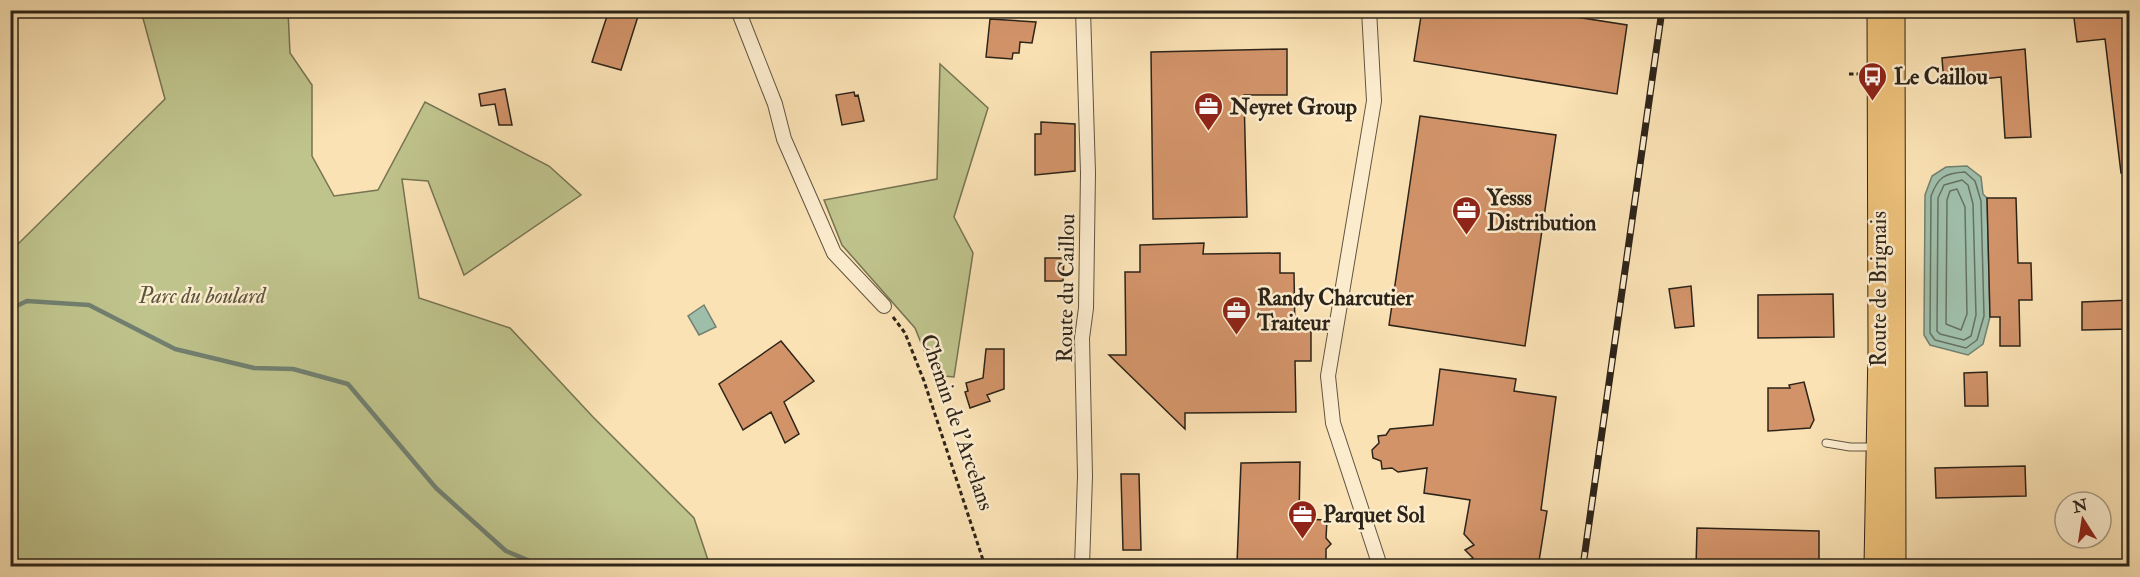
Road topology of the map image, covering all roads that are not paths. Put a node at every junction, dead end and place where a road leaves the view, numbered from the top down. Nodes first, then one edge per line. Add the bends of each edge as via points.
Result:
1 (738, 10) edge
2 (1083, 10) edge
3 (1369, 10) edge
4 (1878, 10) edge
5 (1894, 10) edge
6 (884, 306) road end
7 (1826, 443) dead end
8 (1886, 448) junction
9 (1082, 567) edge
10 (1380, 567) edge
11 (1875, 567) edge
12 (1895, 567) edge

1 - 6 street via 775,104 784,139 834,252
2 - 9 street, Route du Caillou via 1088,174 1082,338
3 - 10 street via 1374,101 1328,376 1333,423
4 - 8 main road, Route de Brignais via 1879,349
5 - 8 main road, Route de Brignais
7 - 8 lane
8 - 11 main road, Route de Brignais
8 - 12 main road, Route de Brignais

